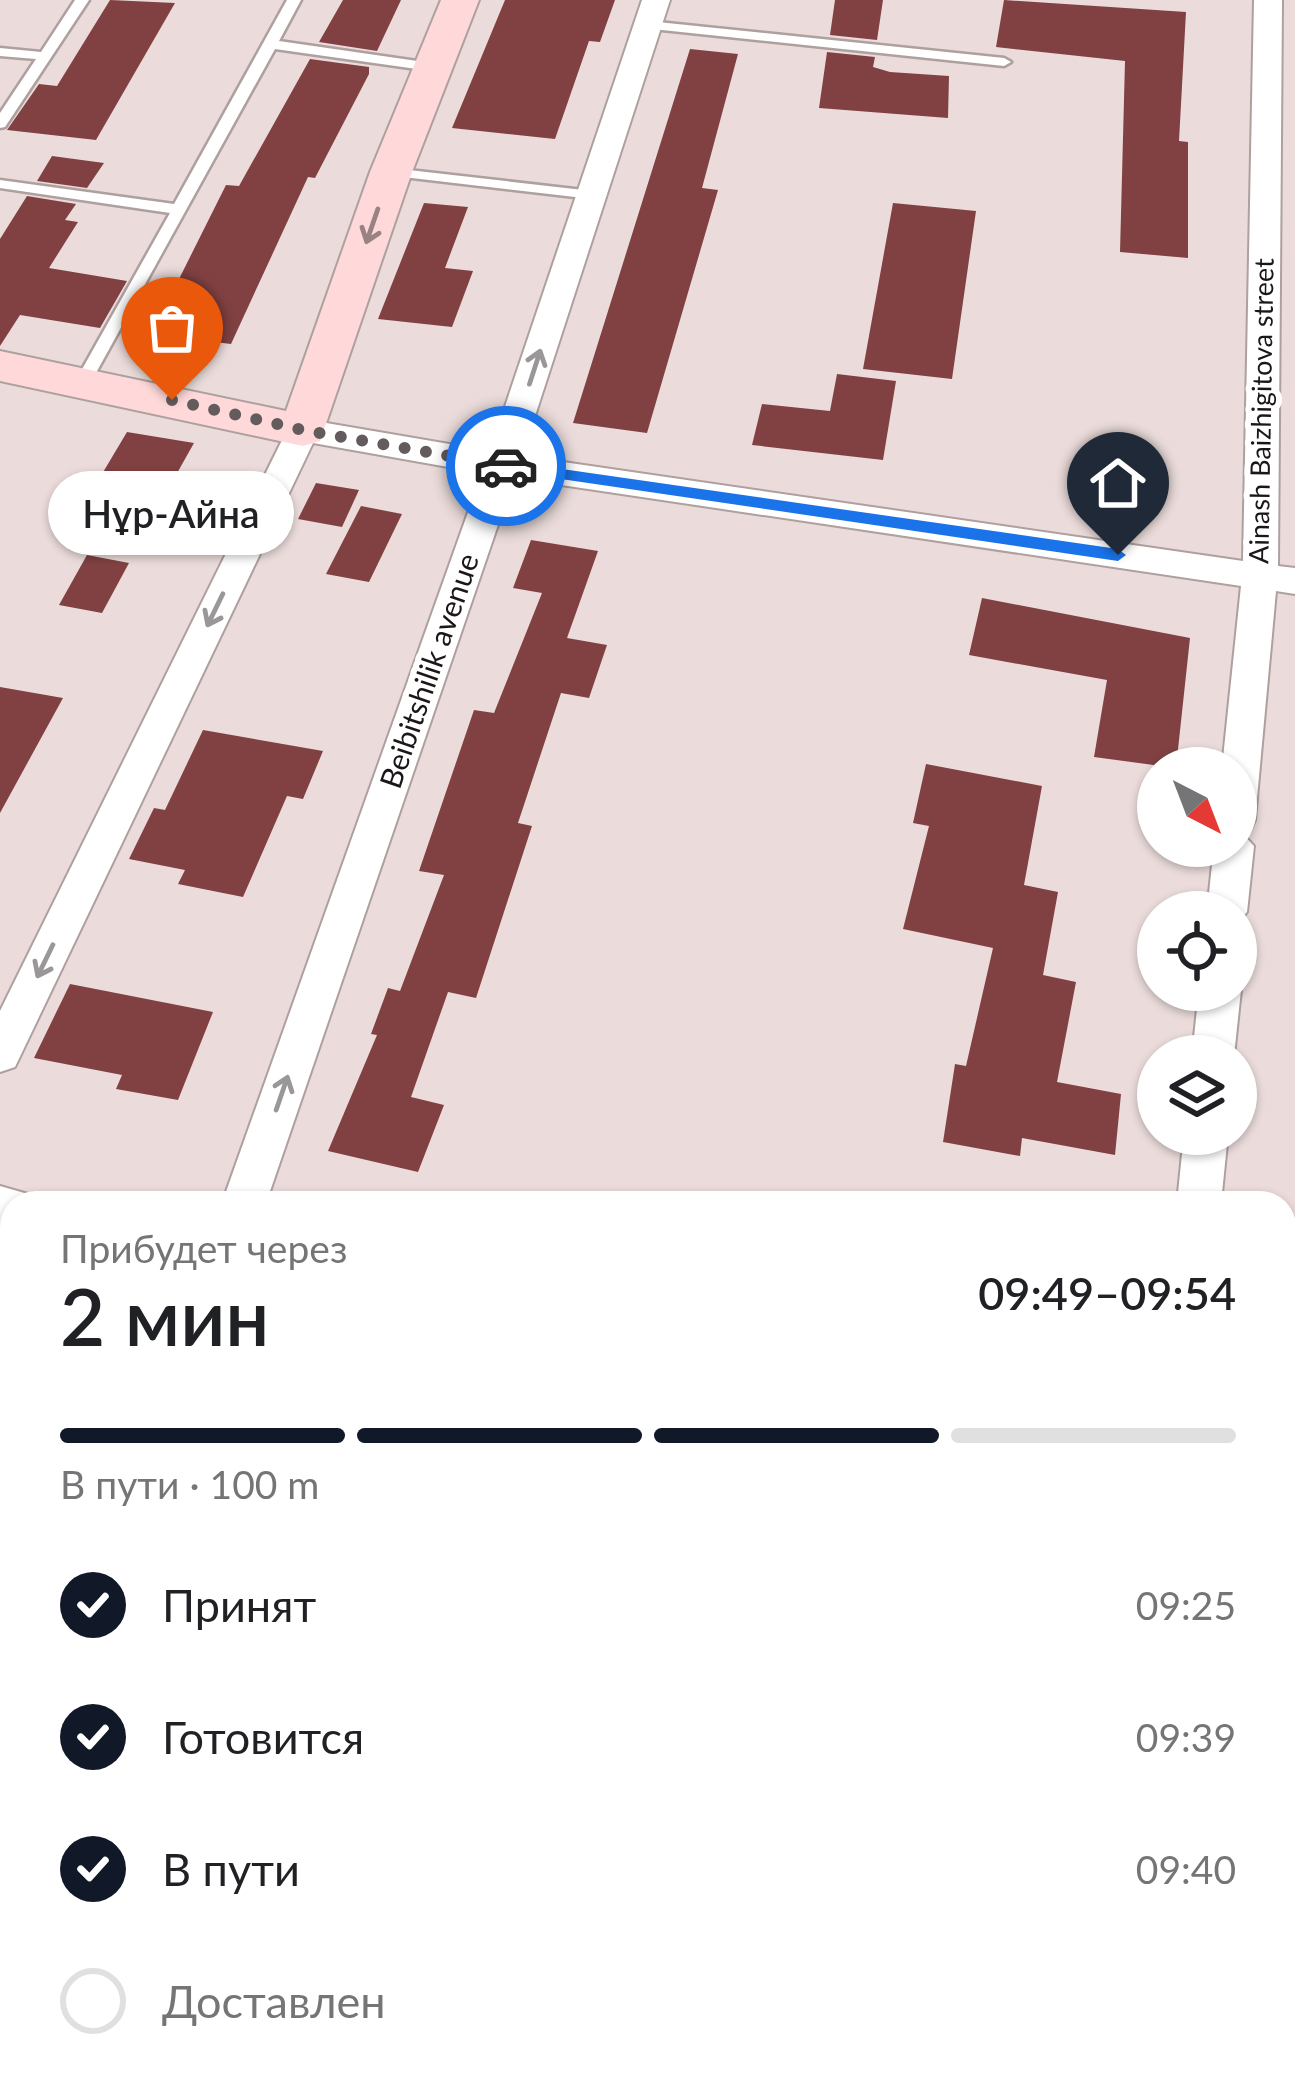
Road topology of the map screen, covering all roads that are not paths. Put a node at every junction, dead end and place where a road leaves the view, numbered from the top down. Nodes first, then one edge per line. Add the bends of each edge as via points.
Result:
1 (82, 0) edge
2 (294, 0) edge
3 (460, 0) edge
4 (1268, 0) edge
5 (652, 13) edge
6 (271, 44) junction
7 (0, 52) edge
8 (44, 56) junction
9 (1004, 62) dead end
10 (430, 68) junction
11 (0, 124) edge
12 (391, 172) junction
13 (0, 184) edge
14 (592, 195) junction
15 (175, 209) junction
16 (0, 366) edge
17 (84, 380) junction
18 (303, 430) junction
19 (502, 465) junction
20 (1260, 576) junction
21 (1295, 581) edge
22 (1243, 747) edge
23 (0, 1054) edge
24 (1204, 1155) edge
25 (248, 1191) edge
26 (1200, 1191) edge

1 - 8 lane
2 - 6 lane
3 - 10 street
4 - 20 street, Ainash Baizhigitova street
5 - 9 lane
5 - 14 street, Beibitshilik avenue
6 - 10 lane
6 - 15 lane
7 - 8 lane
8 - 11 lane
10 - 12 street
12 - 14 lane
12 -> 18 street
13 - 15 lane
19 -> 14 street, Beibitshilik avenue
15 - 17 lane
16 - 17 street
17 - 18 street
18 - 19 street
18 -> 23 street
19 - 20 street
25 -> 19 street, Beibitshilik avenue
20 - 21 street
20 - 22 street, Ainash Baizhigitova street
24 - 26 street

